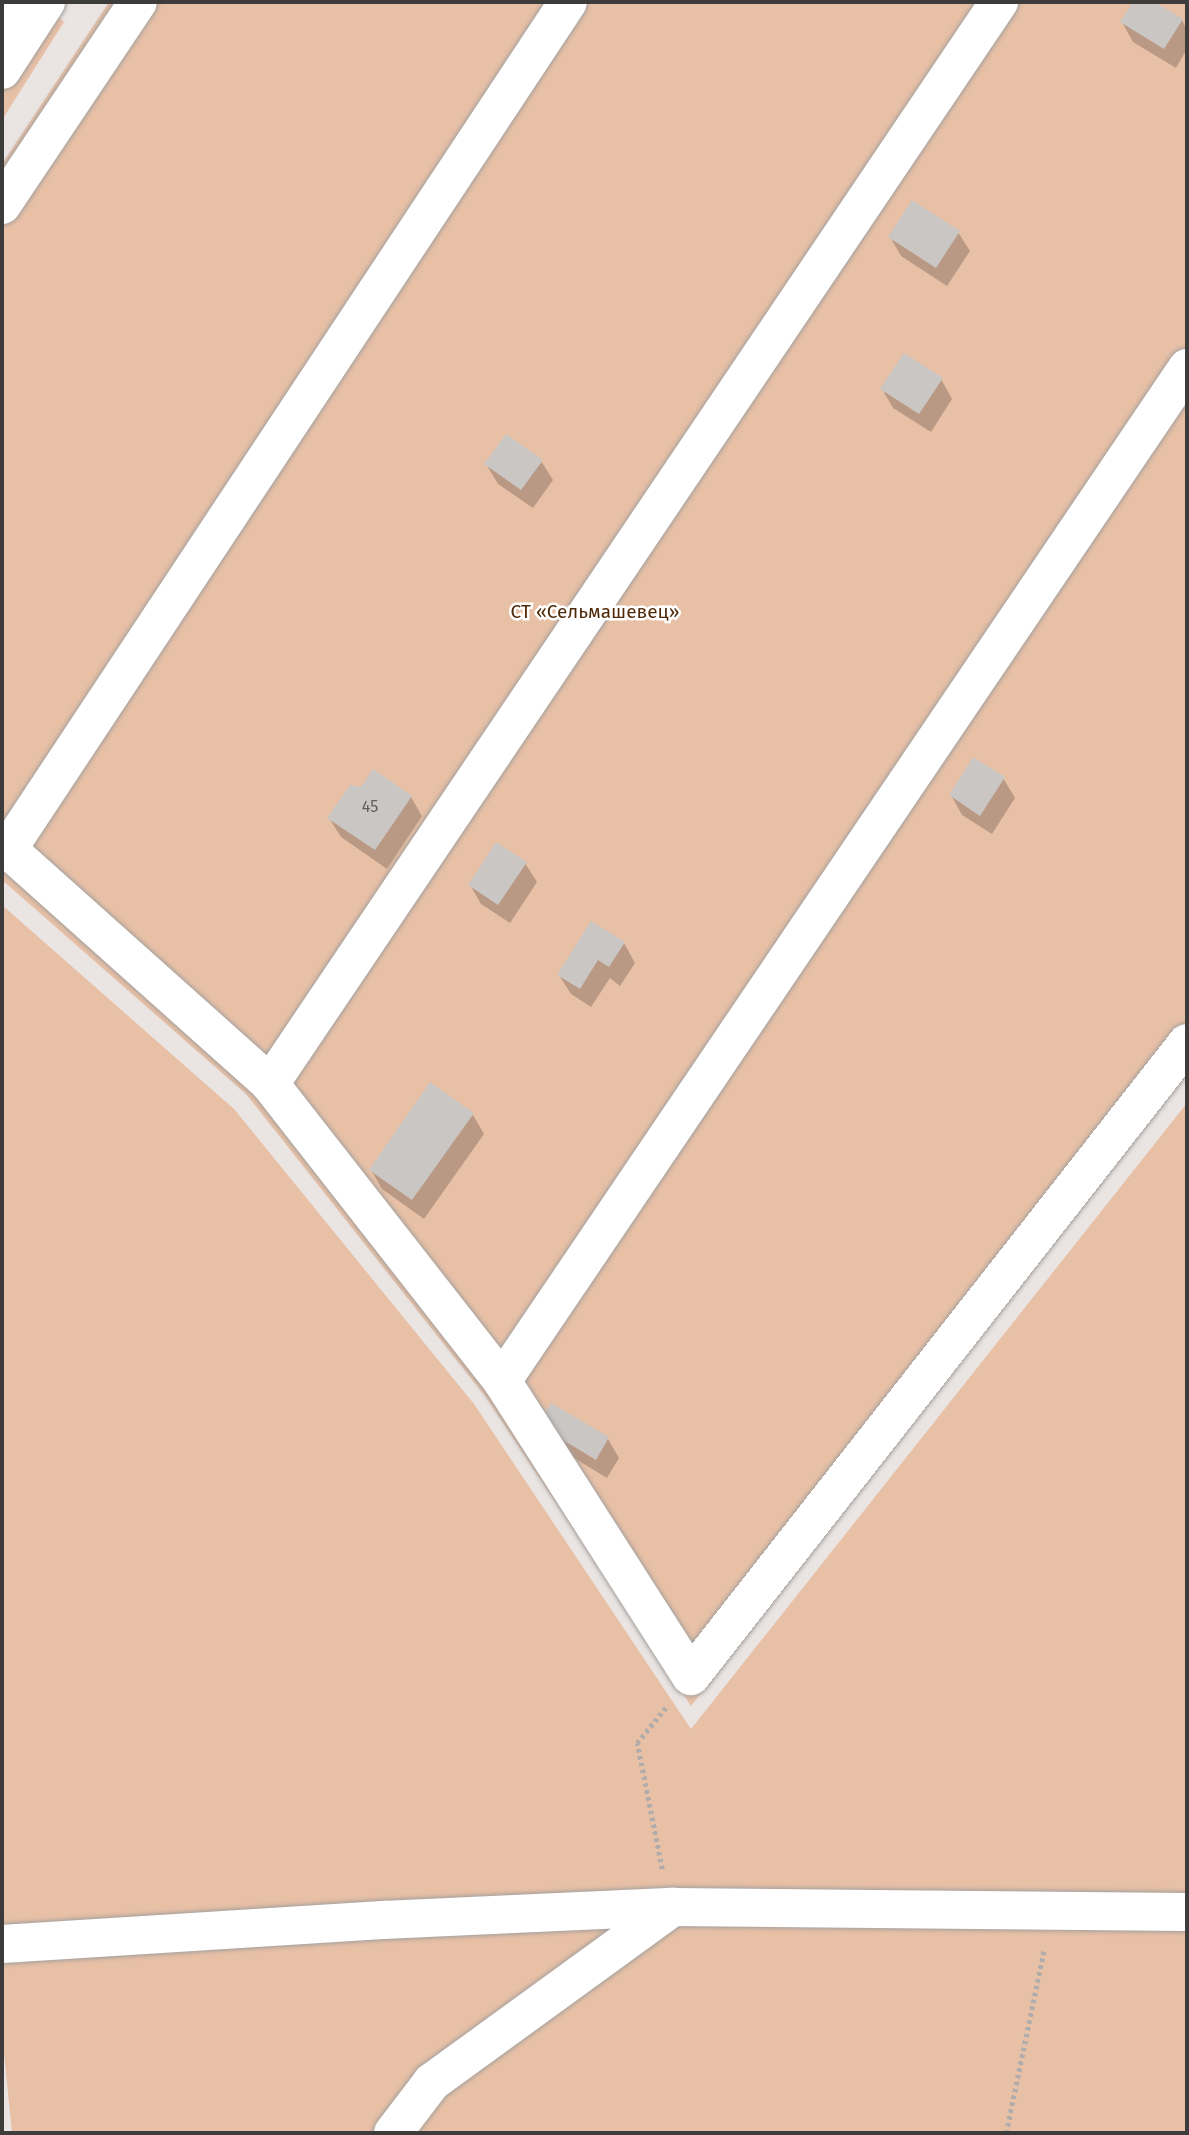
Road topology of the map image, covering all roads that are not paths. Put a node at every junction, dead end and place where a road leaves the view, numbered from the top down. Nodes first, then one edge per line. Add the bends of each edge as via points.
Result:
1 (138, 2) edge
2 (568, 2) edge
3 (999, 2) edge
4 (25, 13) edge
5 (2, 70) edge
6 (2, 205) edge
7 (1187, 368) edge
8 (5, 846) edge
9 (1187, 1043) edge
10 (270, 1084) junction
11 (502, 1381) junction
12 (673, 1907) junction
13 (1187, 1912) edge
14 (2, 1944) edge
15 (393, 2133) edge

1 - 6 street
2 - 8 street
3 - 10 street
4 - 5 street
7 - 11 street
8 - 10 street
9 - 11 street via 691,1676
10 - 11 street
12 - 13 street
12 - 14 street
12 - 15 street via 432,2082

